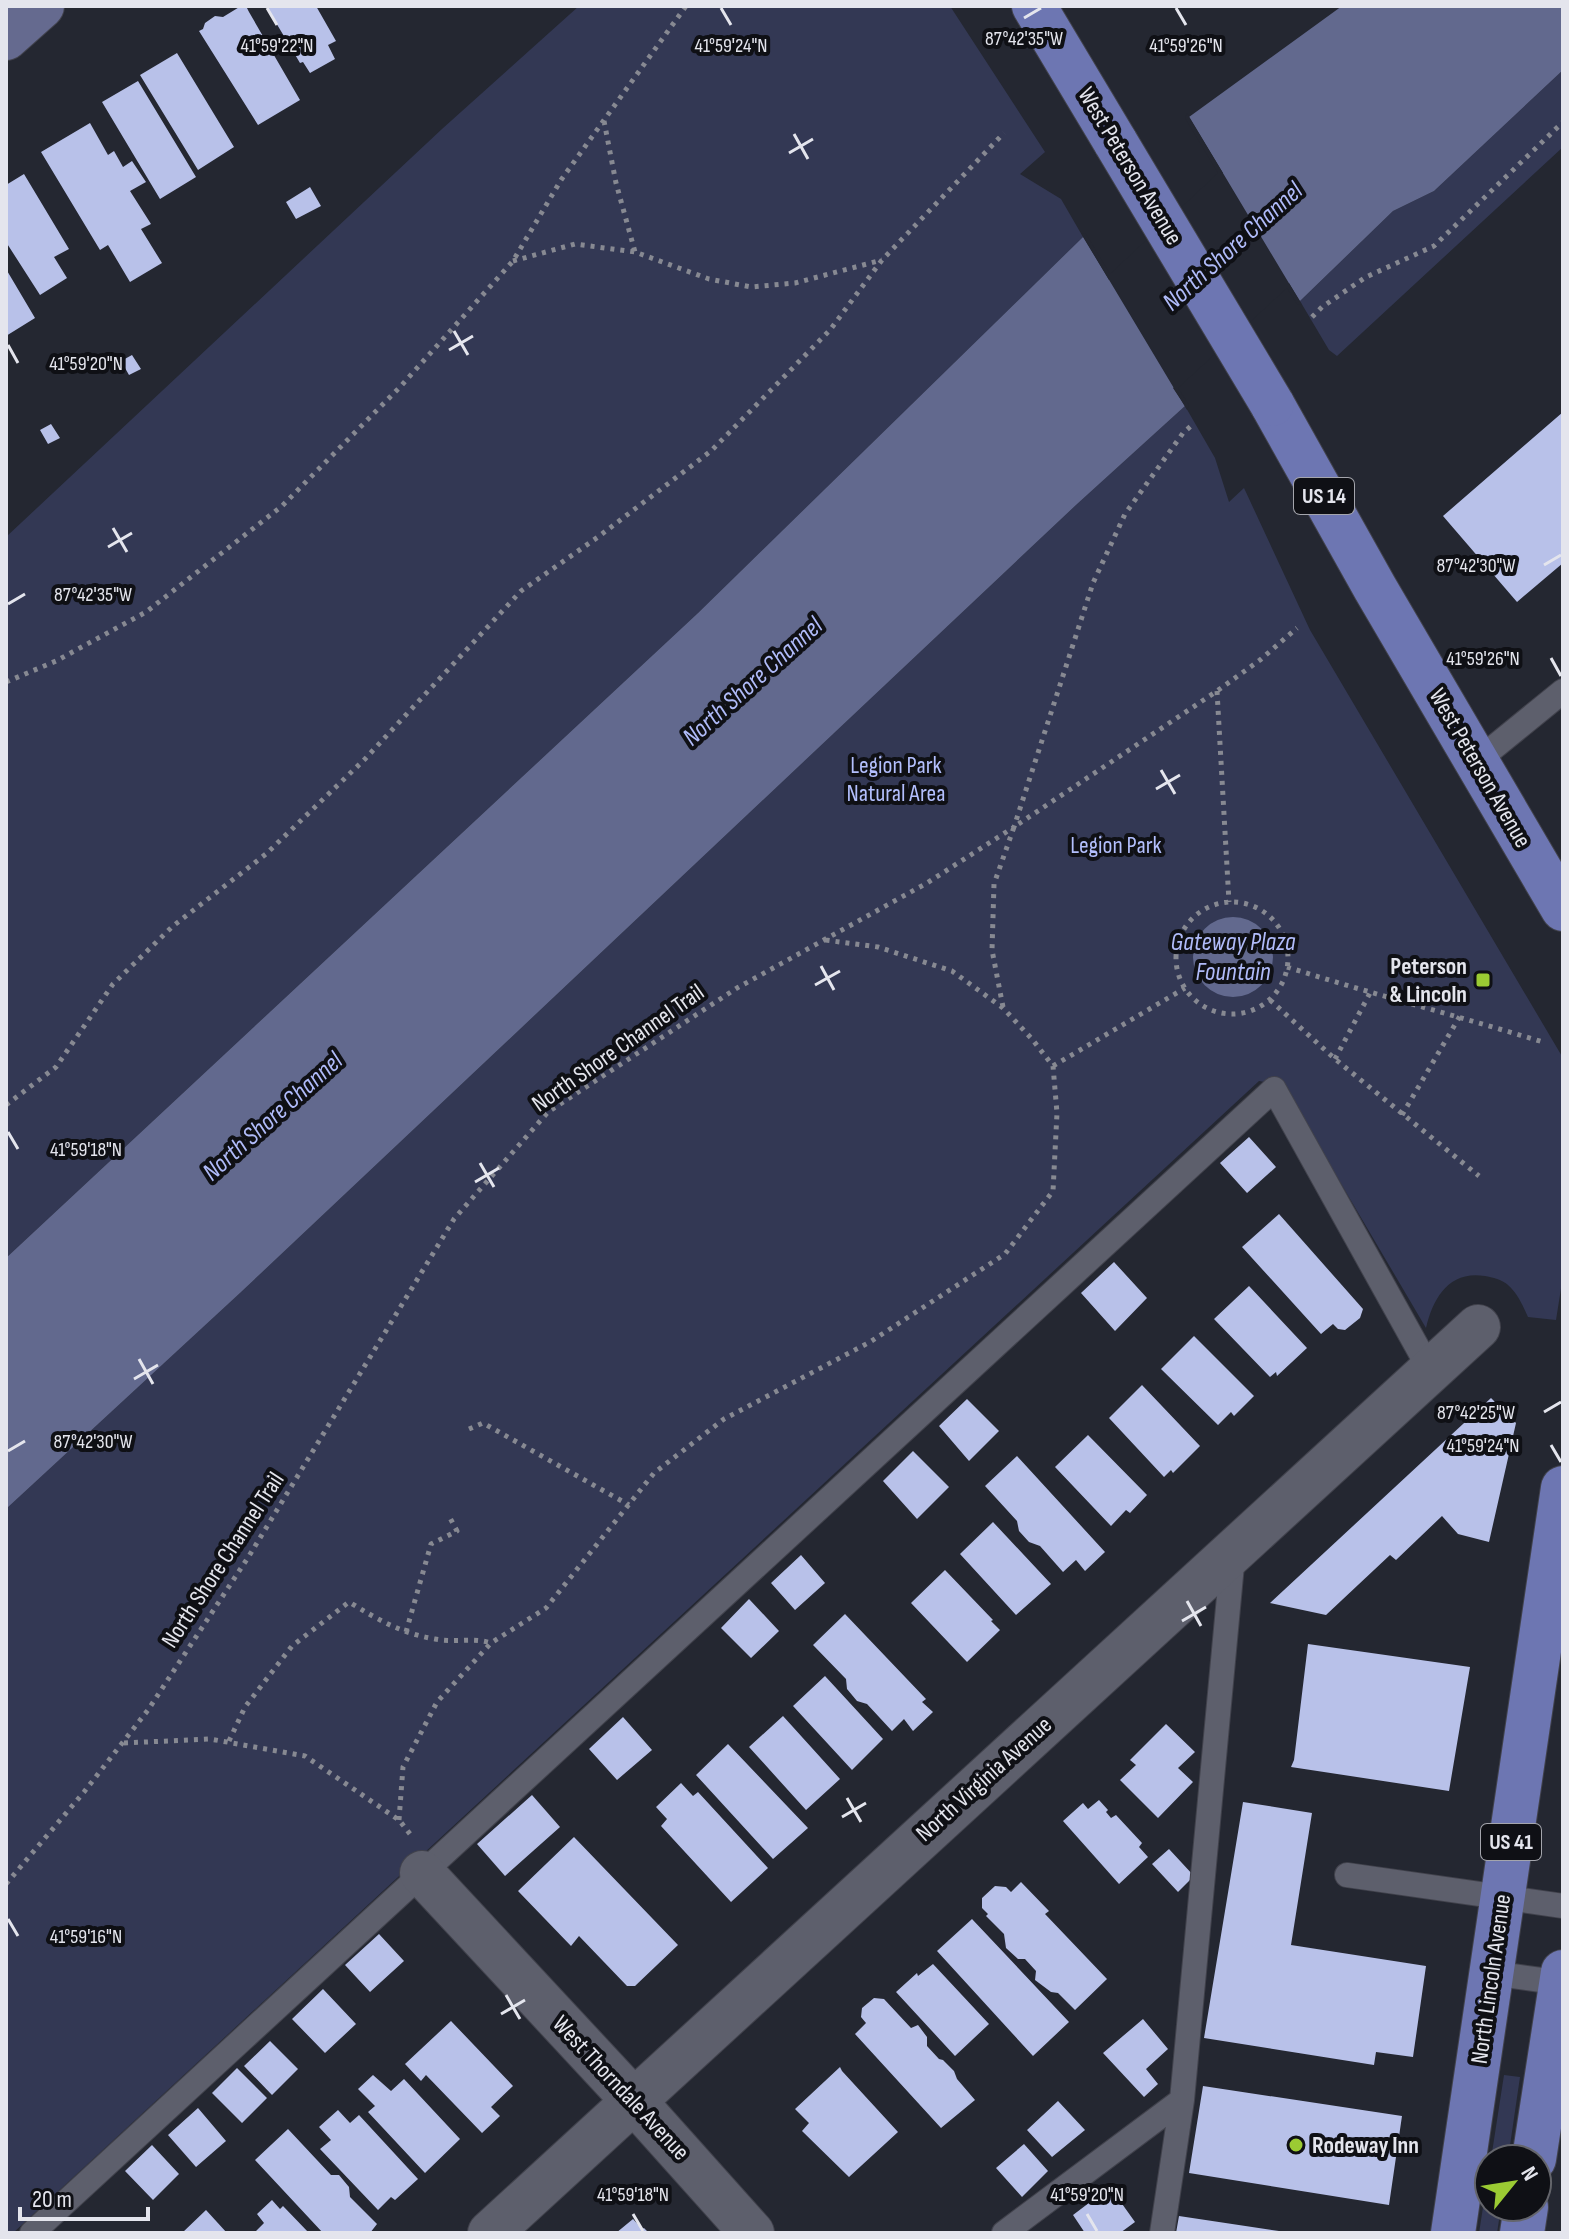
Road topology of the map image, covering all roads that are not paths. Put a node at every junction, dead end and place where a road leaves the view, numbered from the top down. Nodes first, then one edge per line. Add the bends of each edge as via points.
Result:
1 (42, 6) edge
2 (1034, 6) edge
3 (6, 38) edge
4 (1563, 691) edge
5 (1477, 761) junction
6 (1563, 909) edge
7 (1478, 1327) dead end
8 (1430, 1370) junction
9 (1563, 1488) edge
10 (1233, 1551) junction
11 (428, 1868) junction
12 (1347, 1875) dead end
13 (1503, 1897) junction
14 (1563, 1906) edge
15 (1491, 1973) junction
16 (1562, 1979) edge
17 (633, 2100) junction
18 (1182, 2100) junction
19 (1536, 2143) edge
20 (32, 2233) edge
21 (490, 2233) edge
22 (752, 2233) edge
23 (1004, 2233) edge
24 (1162, 2233) edge
25 (1453, 2233) edge

1 - 3 main road
2 - 5 main road, West Peterson Avenue / US 14, bridge
4 - 5 lane
5 - 6 main road, West Peterson Avenue / US 14
7 - 8 street, North Virginia Avenue
8 - 10 street, North Virginia Avenue
8 - 11 lane via 1274,1089
9 - 13 main road, North Lincoln Avenue / US 41
10 - 17 street, North Virginia Avenue
10 - 18 lane
11 - 17 street, West Thorndale Avenue
11 - 20 lane
12 - 13 lane
13 - 14 lane
13 - 15 main road, North Lincoln Avenue / US 41
15 - 16 lane
15 - 25 main road, North Lincoln Avenue / US 41
16 - 19 main road
17 - 21 street, North Virginia Avenue
17 - 22 street, West Thorndale Avenue
18 - 23 lane
18 - 24 lane

